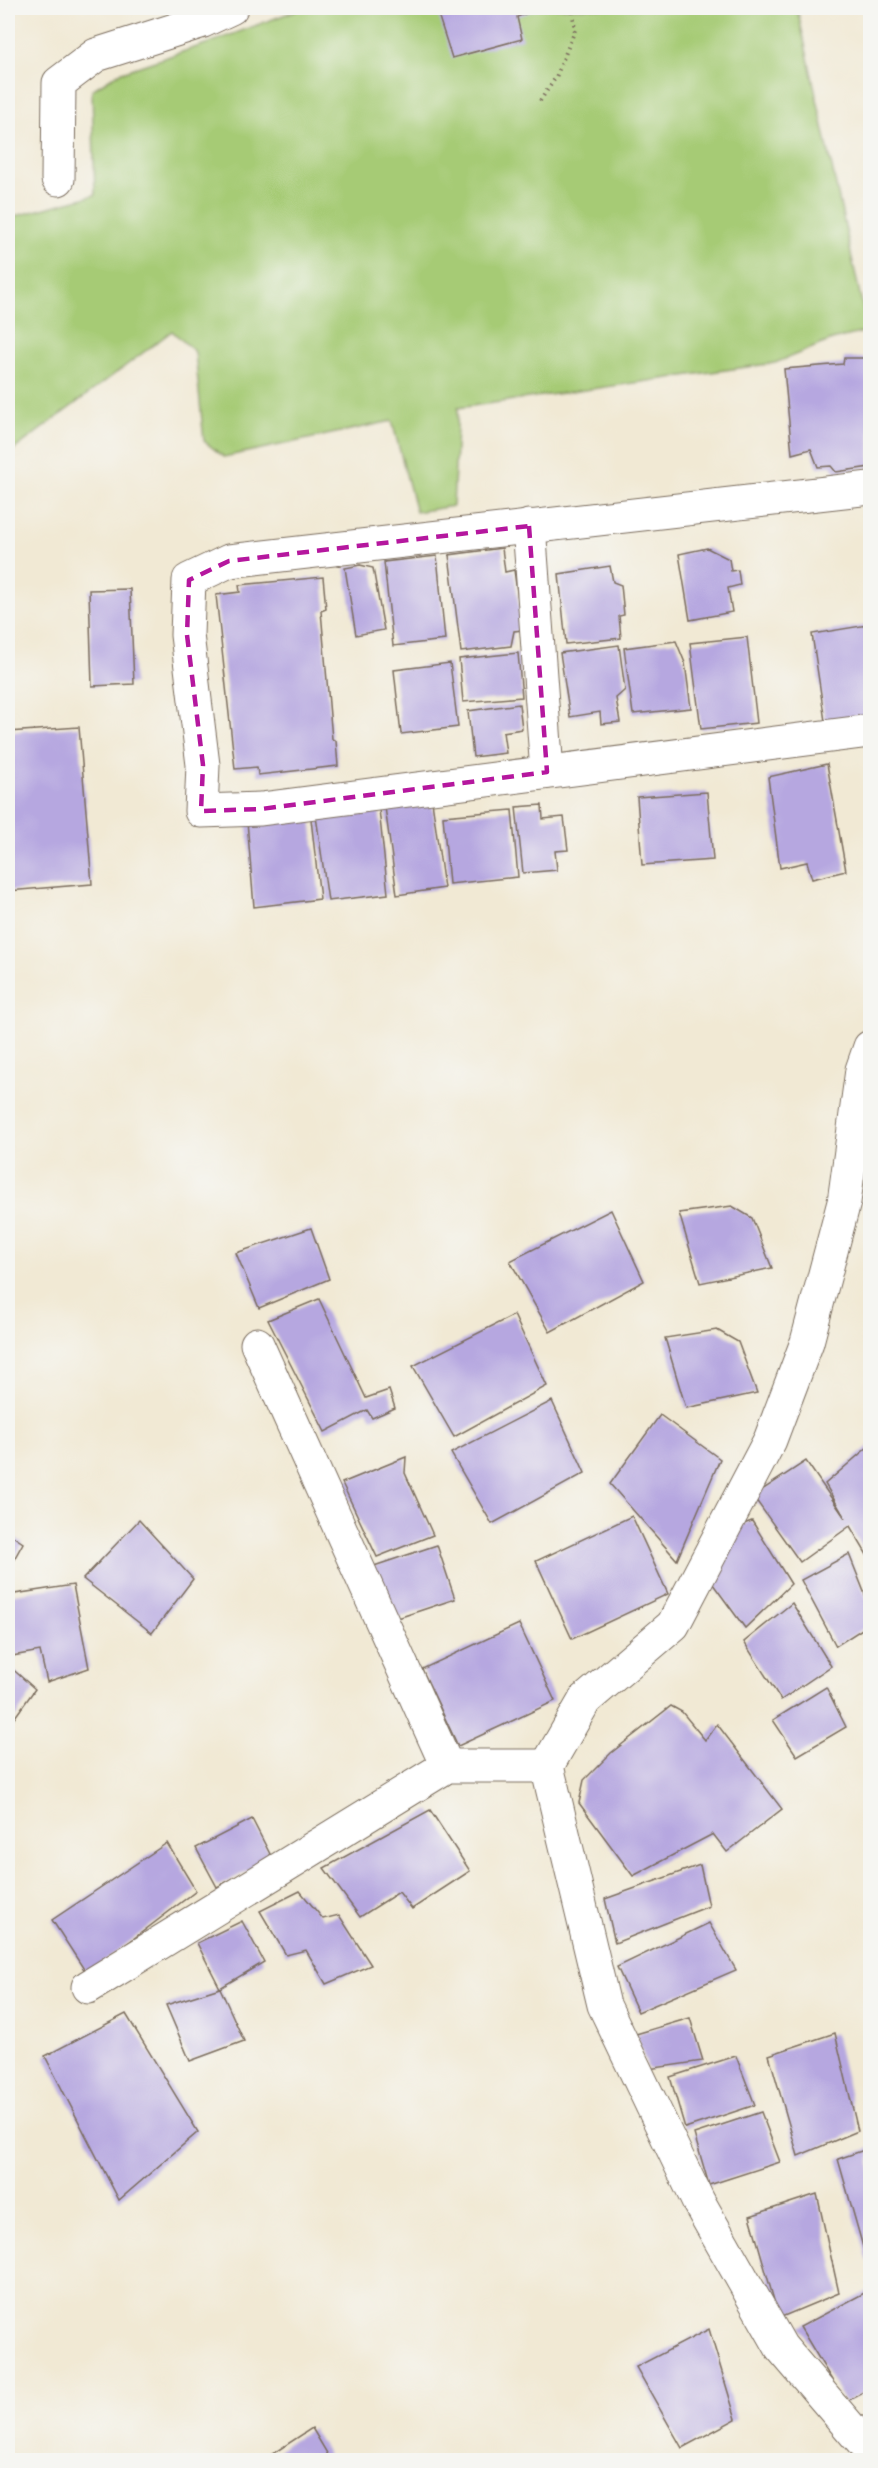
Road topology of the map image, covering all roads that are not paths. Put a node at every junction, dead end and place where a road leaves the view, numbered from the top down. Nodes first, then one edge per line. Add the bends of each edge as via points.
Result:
1 (231, 8) edge
2 (58, 179) dead end
3 (870, 488) edge
4 (529, 526) junction
5 (870, 731) edge
6 (547, 772) junction
7 (870, 1047) edge
8 (257, 1344) dead end
9 (447, 1766) junction
10 (547, 1766) junction
11 (88, 1987) dead end
12 (870, 2451) edge

1 - 2 street via 203,21 96,55 58,83
3 - 4 street
4 - 6 street
4 - 6 street via 229,561 189,580 187,635 203,765 201,811 261,809
5 - 6 street
7 - 10 street via 862,1070 844,1202 807,1342 770,1440 673,1625 585,1700
8 - 9 street
9 - 10 street
9 - 11 street
10 - 12 street via 604,2005 698,2201 781,2347

